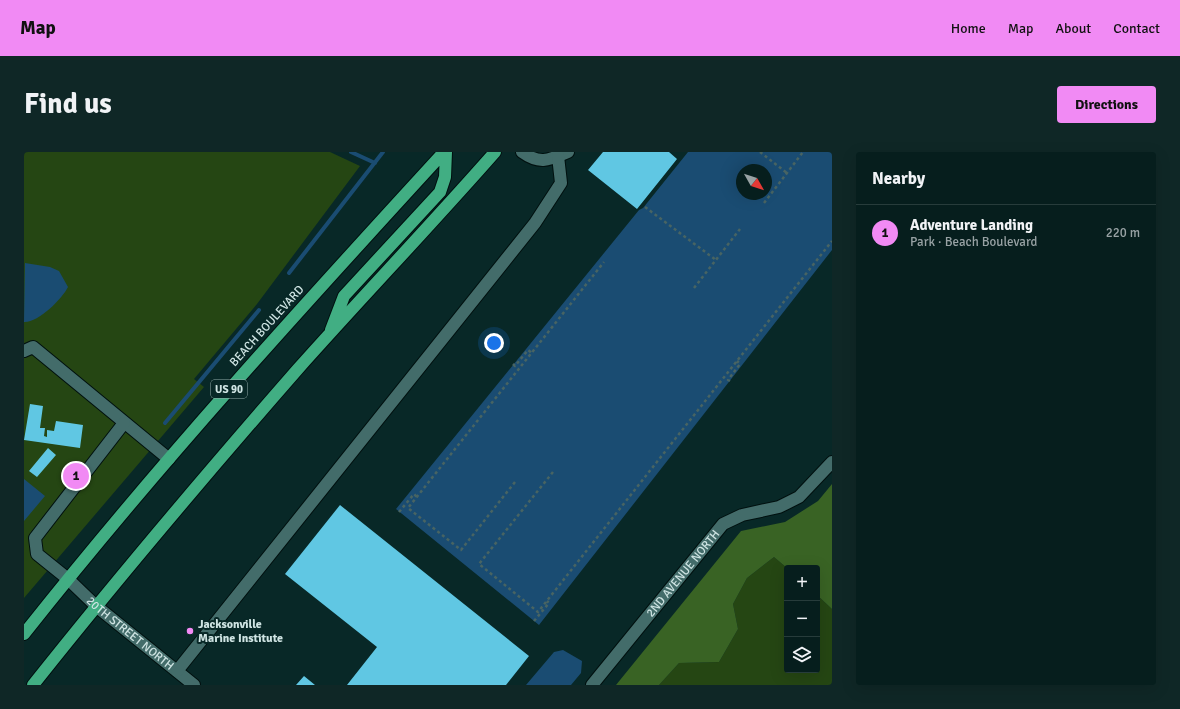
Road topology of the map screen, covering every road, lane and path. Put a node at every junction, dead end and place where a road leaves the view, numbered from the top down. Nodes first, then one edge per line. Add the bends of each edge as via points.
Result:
1 (445, 152) edge
2 (495, 152) edge
3 (522, 152) edge
4 (760, 152) edge
5 (803, 152) edge
6 (563, 154) edge
7 (787, 173) junction
8 (764, 203) dead end
9 (645, 207) dead end
10 (740, 229) dead end
11 (832, 241) edge
12 (716, 260) junction
13 (604, 262) dead end
14 (694, 288) dead end
15 (328, 337) junction
16 (24, 351) edge
17 (532, 353) junction
18 (737, 361) junction
19 (513, 364) dead end
20 (730, 381) dead end
21 (124, 423) junction
22 (169, 459) junction
23 (832, 462) edge
24 (554, 472) dead end
25 (515, 482) dead end
26 (417, 497) junction
27 (399, 512) dead end
28 (68, 579) junction
29 (547, 601) junction
30 (96, 606) junction
31 (534, 621) dead end
32 (24, 634) edge
33 (177, 671) junction
34 (33, 685) edge
35 (194, 685) edge
36 (592, 685) edge

1 - 15 highway via 446,177 440,192 344,296
1 - 22 highway, BEACH BOULEVARD / US 90 via 266,347
2 - 15 highway
3 - 6 street via 531,158 547,161
4 - 7 path
5 - 7 path
6 - 33 street via 561,183 535,223
7 - 8 path
9 - 12 path
10 - 12 path
11 - 18 path
12 - 14 path
13 - 17 path
15 - 30 highway via 207,474
16 - 21 street via 33,348
17 - 19 path via 528,350 515,366
17 - 26 path
18 - 20 path via 740,364 728,380
18 - 29 path
21 - 22 street
21 - 28 street, 20TH STREET NORTH via 35,538 37,554
22 - 28 highway, BEACH BOULEVARD / US 90
23 - 36 street, 2ND AVENUE NORTH via 799,497 779,507 742,516 723,524
24 - 29 path via 479,564 538,612
25 - 26 path via 462,550 408,508
26 - 27 path via 414,494
28 - 30 street, 20TH STREET NORTH
28 - 32 highway, BEACH BOULEVARD / US 90
29 - 31 path via 549,603
30 - 33 street, 20TH STREET NORTH
30 - 34 highway
33 - 35 street, 20TH STREET NORTH

